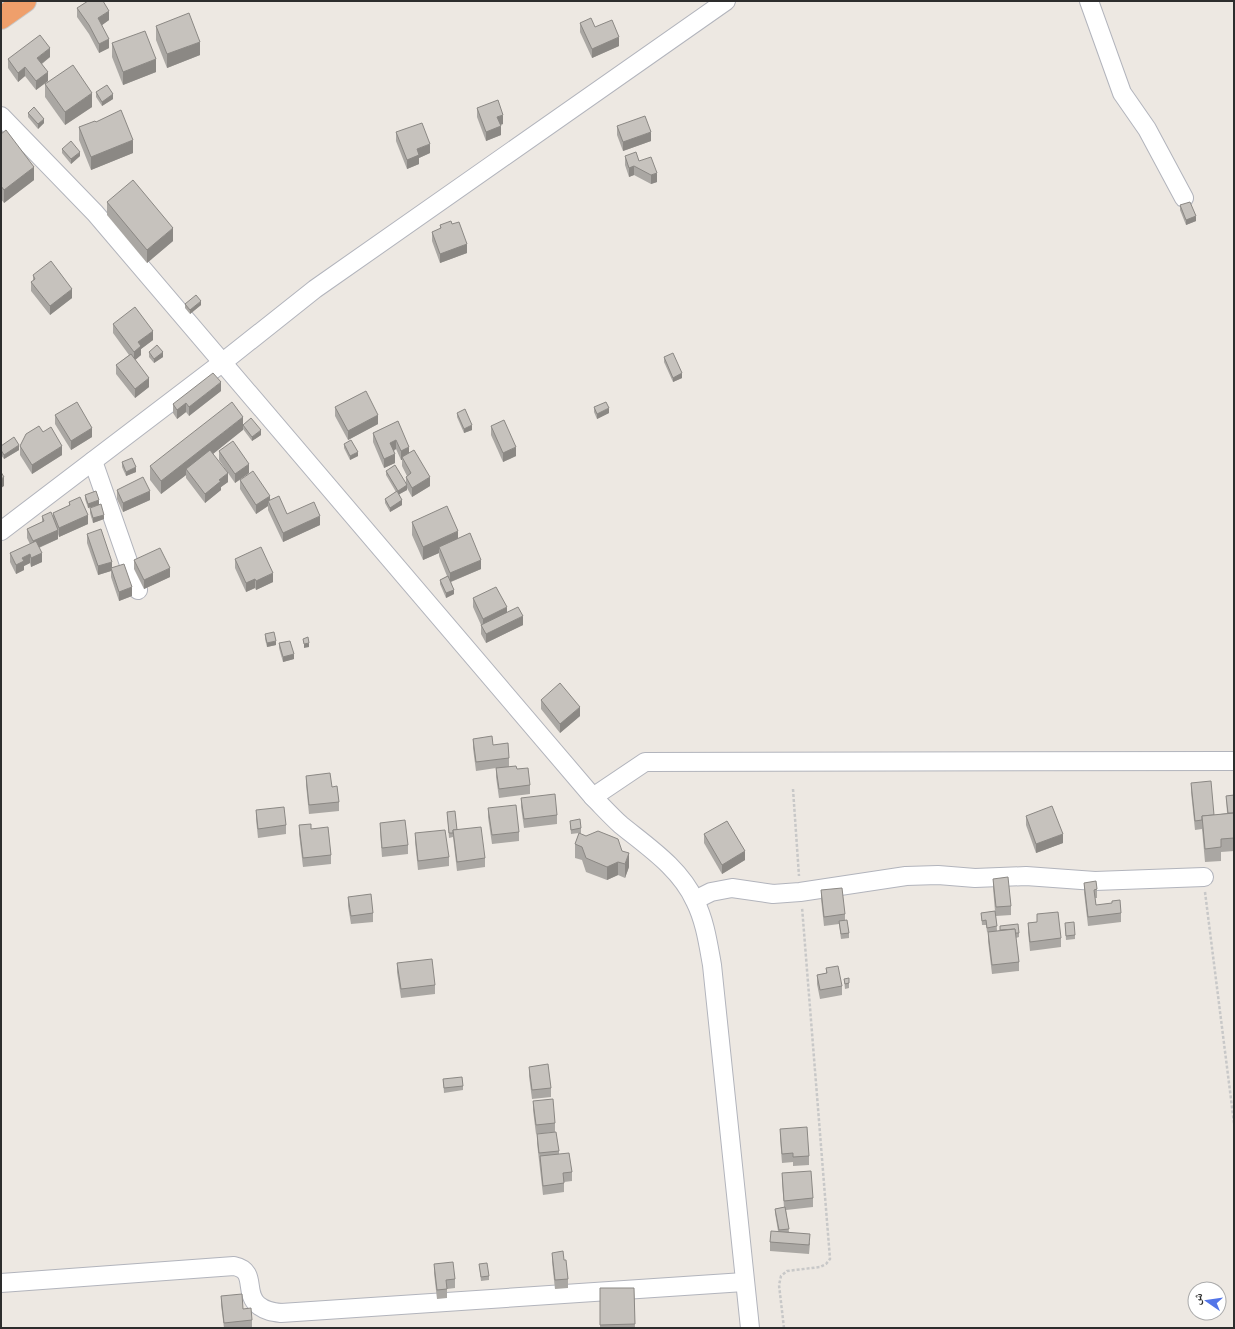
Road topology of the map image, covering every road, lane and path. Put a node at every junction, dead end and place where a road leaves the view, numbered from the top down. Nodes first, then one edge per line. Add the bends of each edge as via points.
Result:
1 (25, 1) edge
2 (726, 1) edge
3 (1089, 1) edge
4 (1, 18) edge
5 (1, 116) edge
6 (1184, 198) dead end
7 (223, 362) junction
8 (94, 460) junction
9 (1, 531) edge
10 (138, 590) dead end
11 (1234, 760) edge
12 (793, 789) dead end
13 (593, 797) junction
14 (1204, 877) joint
15 (800, 892) junction
16 (695, 900) junction
17 (1234, 1122) edge
18 (1, 1282) edge
19 (744, 1282) junction
20 (750, 1328) edge
21 (784, 1328) edge

1 - 4 highway
2 - 7 street via 315,289
3 - 6 street via 1122,93 1147,129
5 - 7 street via 95,213
7 - 8 street
7 - 13 street
8 - 9 street
8 - 10 street
11 - 13 street via 645,762
12 - 15 path
13 - 16 street via 677,872
14 - 15 street via 1095,881 1026,876 906,876
14 - 17 path
15 - 16 street via 774,894 732,888 711,892
15 - 21 path via 830,1259 820,1267 787,1271 781,1276 779,1285
16 - 19 street via 706,930 712,965
18 - 19 street via 234,1266 247,1272 252,1296 258,1305 268,1311 281,1313
19 - 20 street

